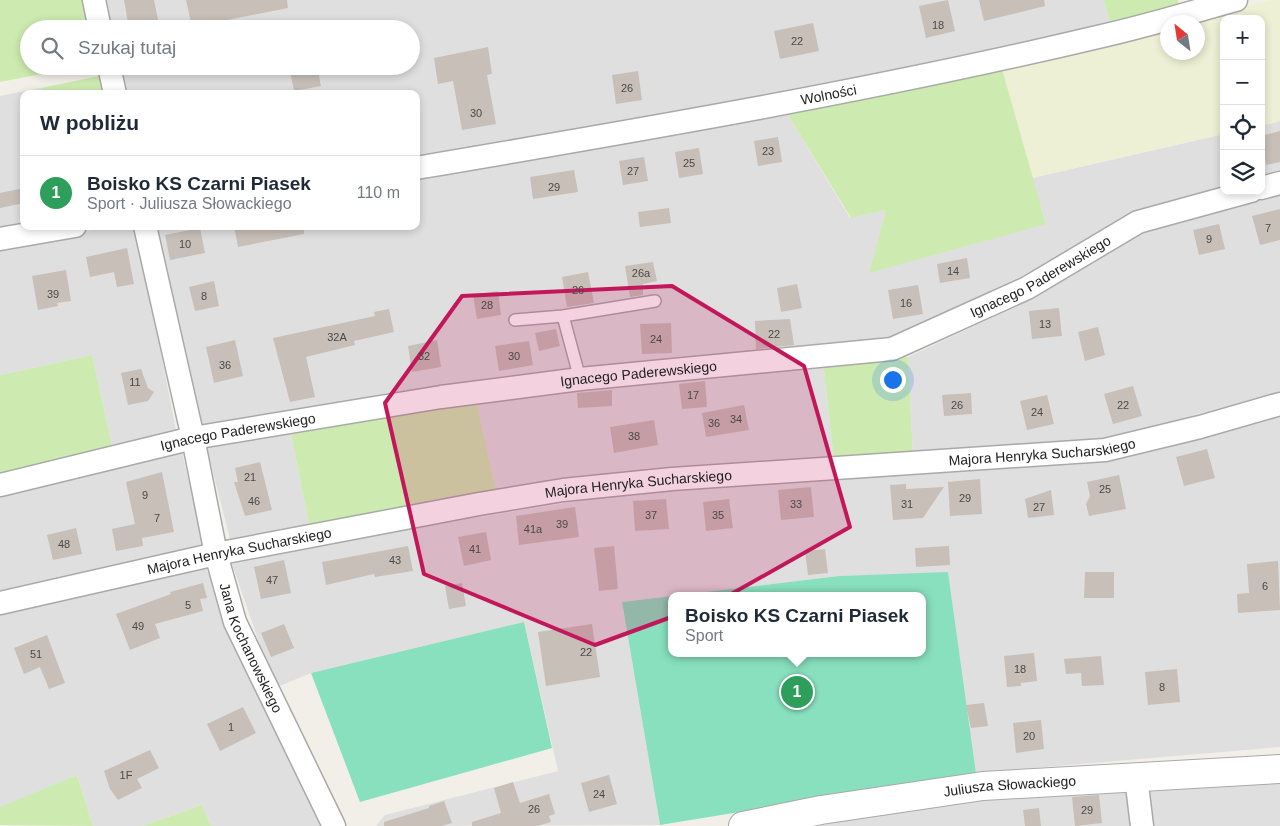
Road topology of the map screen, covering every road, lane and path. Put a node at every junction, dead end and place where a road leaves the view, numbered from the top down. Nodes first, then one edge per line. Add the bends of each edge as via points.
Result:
1 (94, 0) edge
2 (1236, 0) edge
3 (98, 20) edge
4 (111, 75) edge
5 (114, 90) edge
6 (420, 167) edge
7 (1280, 183) edge
8 (1265, 187) edge
9 (1236, 195) edge
10 (53, 230) edge
11 (146, 230) edge
12 (0, 239) edge
13 (655, 301) dead end
14 (563, 316) junction
15 (515, 320) dead end
16 (580, 379) junction
17 (1280, 404) edge
18 (193, 438) junction
19 (0, 485) edge
20 (216, 554) junction
21 (0, 603) edge
22 (1280, 769) edge
23 (1136, 777) junction
24 (334, 826) edge
25 (743, 826) edge
26 (1142, 826) edge

1 - 3 street
2 - 6 street, Wolności via 1103,36 872,86
4 - 5 street
7 - 8 street
9 - 16 street, Ignacego Paderewskiego via 1138,222 1027,288 892,349
10 - 12 street
11 - 18 street, Jana Kochanowskiego
13 - 14 lane
14 - 15 lane
14 - 16 lane
16 - 18 street, Ignacego Paderewskiego via 441,397
17 - 20 street, Majora Henryka Sucharskiego via 1106,450 672,479 563,490
18 - 19 street, Ignacego Paderewskiego
18 - 20 street, Jana Kochanowskiego
20 - 21 street, Majora Henryka Sucharskiego
20 - 24 street, Jana Kochanowskiego via 235,622
22 - 23 street, Juliusza Słowackiego
23 - 25 street, Juliusza Słowackiego via 983,786 820,810
23 - 26 street

